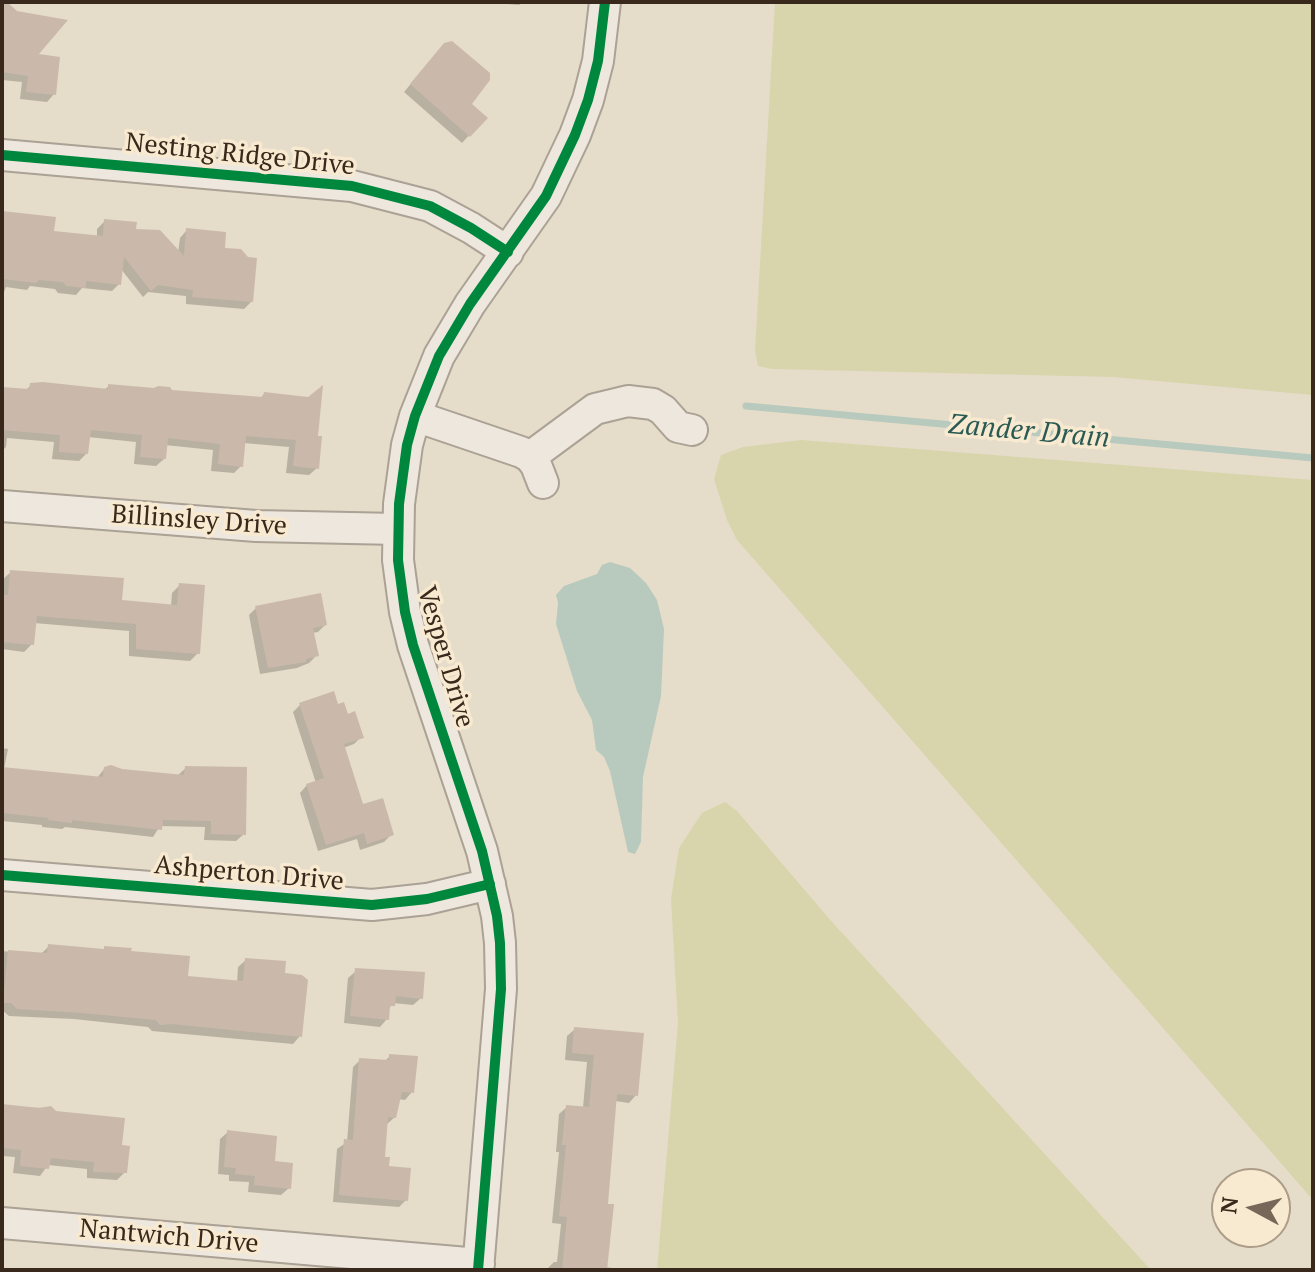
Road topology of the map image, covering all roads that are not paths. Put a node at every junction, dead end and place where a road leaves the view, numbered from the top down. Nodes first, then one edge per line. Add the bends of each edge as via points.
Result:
1 (605, 2) edge
2 (2, 155) edge
3 (508, 252) junction
4 (415, 416) junction
5 (692, 430) dead end
6 (2, 506) edge
7 (397, 529) junction
8 (2, 875) edge
9 (490, 884) junction
10 (2, 1223) edge
11 (478, 1267) edge

1 - 3 street, Vesper Drive via 598,61 575,135 546,196
2 - 3 street, Nesting Ridge Drive via 352,186 430,206
3 - 4 street, Vesper Drive via 453,331
4 - 5 street via 537,470 595,409 628,401 653,404 678,427
4 - 7 street, Vesper Drive
6 - 7 street, Billinsley Drive via 256,526
7 - 9 street, Vesper Drive via 413,645
8 - 9 street, Ashperton Drive via 372,905
9 - 11 street, Vesper Drive via 501,989
10 - 11 street, Nantwich Drive

